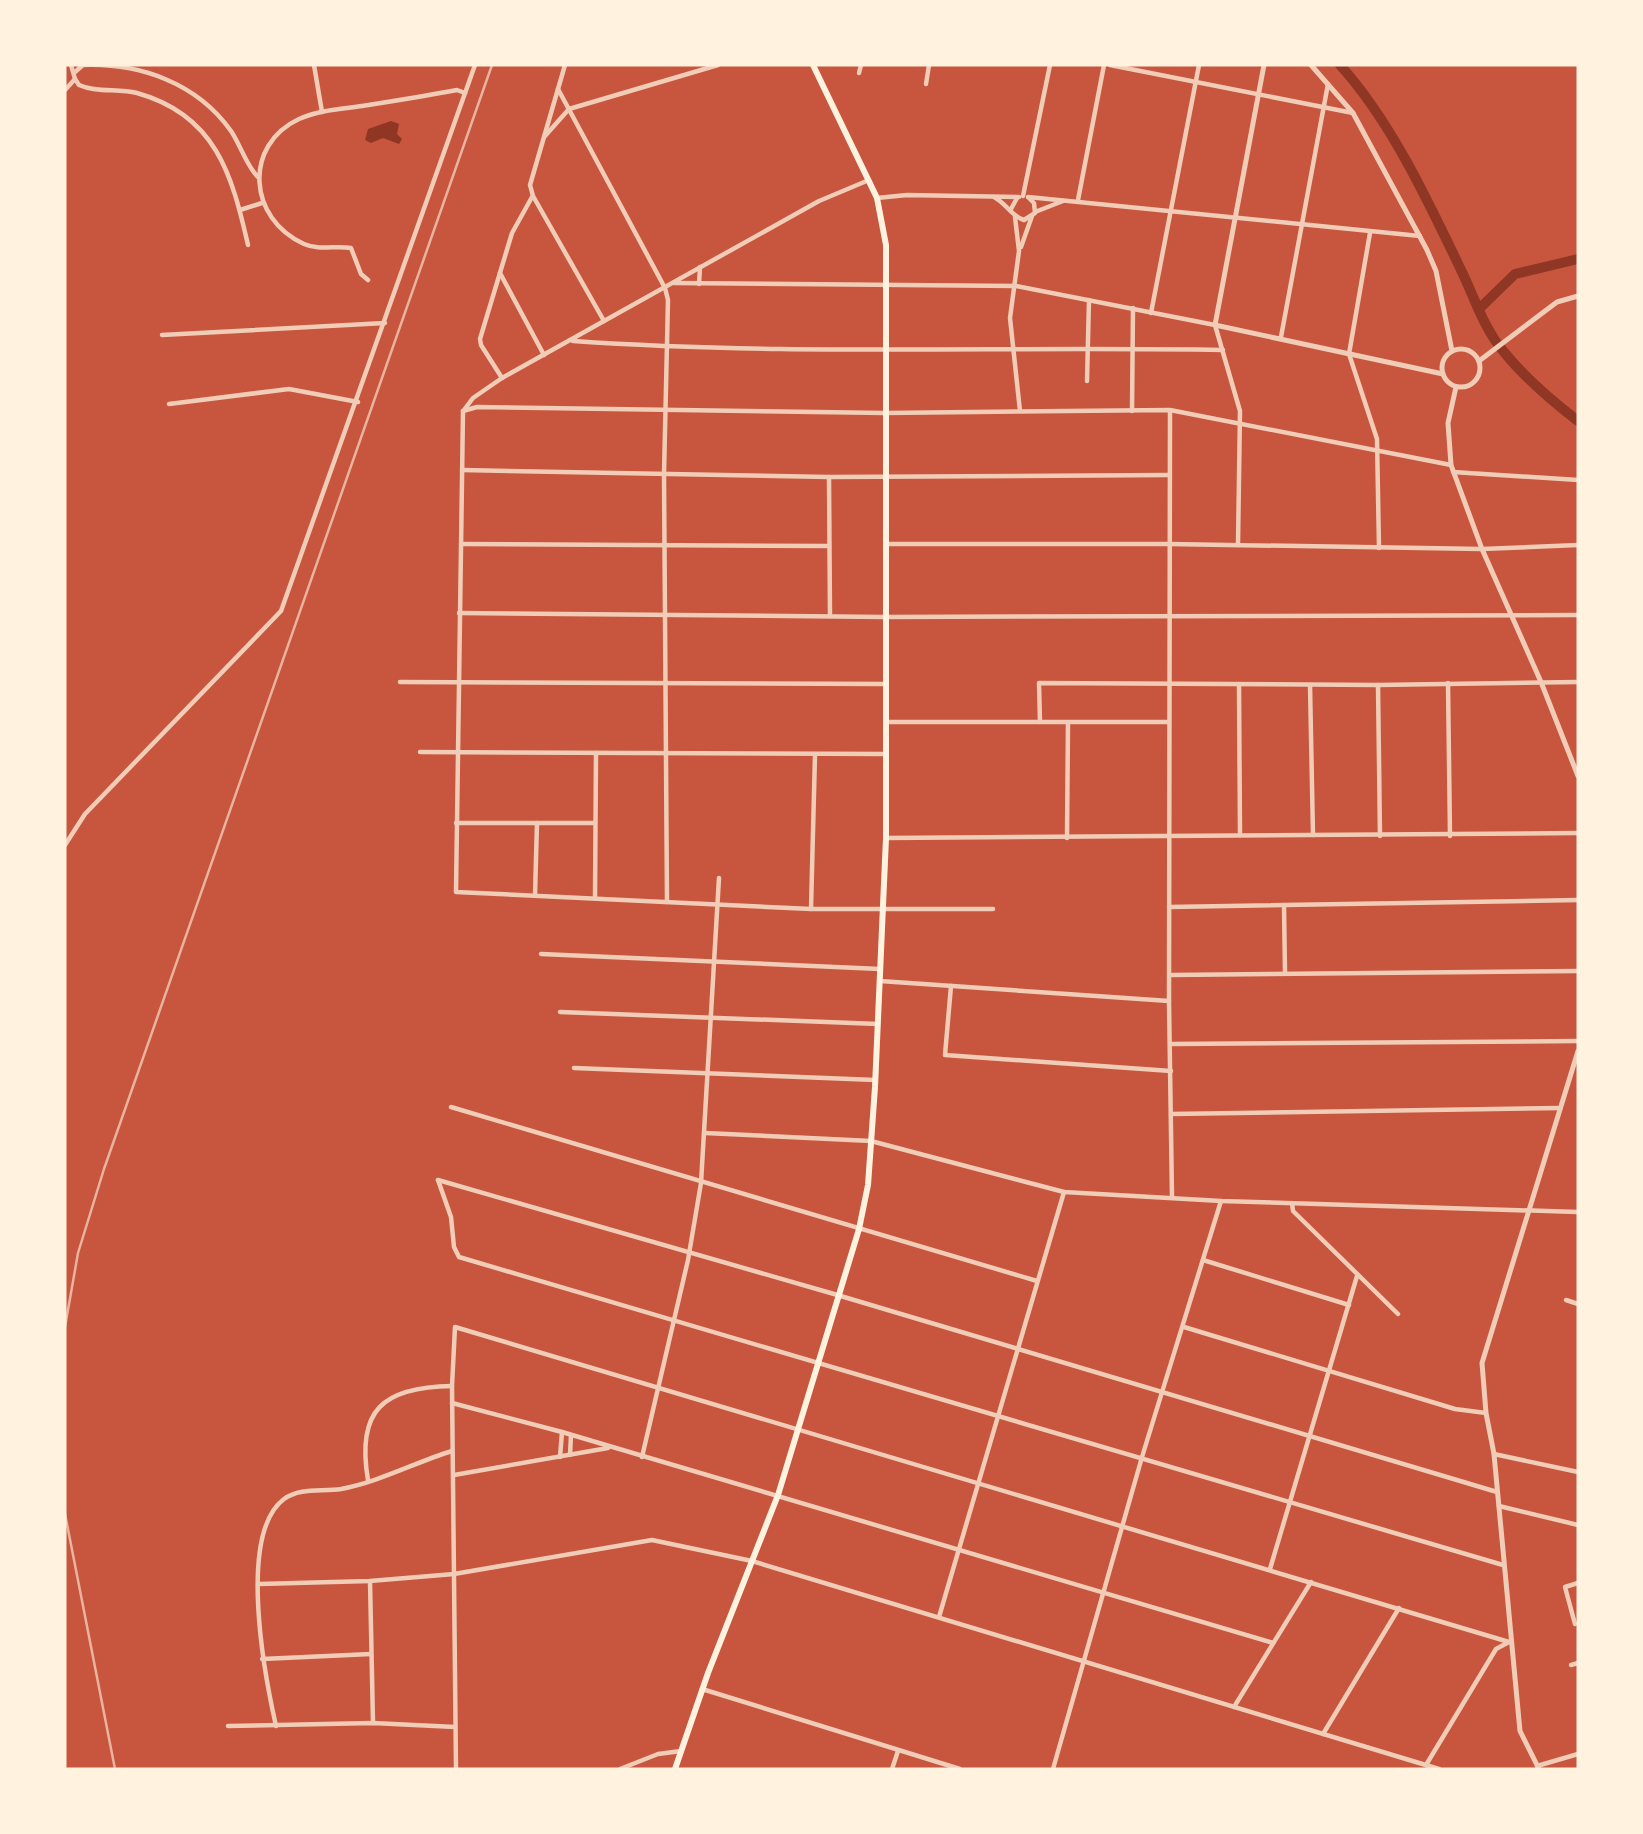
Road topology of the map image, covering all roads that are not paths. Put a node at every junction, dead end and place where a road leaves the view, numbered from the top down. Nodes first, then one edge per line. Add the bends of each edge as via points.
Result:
1 (71, 65) edge
2 (314, 65) edge
3 (475, 65) edge
4 (565, 65) edge
5 (718, 65) edge
6 (813, 65) edge
7 (861, 65) edge
8 (929, 65) edge
9 (1050, 65) edge
10 (1104, 65) edge
11 (1110, 65) edge
12 (1199, 65) edge
13 (1264, 65) edge
14 (1311, 65) edge
15 (1127, 66) edge
16 (859, 74) dead end
17 (75, 76) junction
18 (1195, 83) junction
19 (926, 84) dead end
20 (1328, 84) junction
21 (558, 89) junction
22 (65, 90) edge
23 (466, 93) junction
24 (1258, 95) junction
25 (1325, 108) junction
26 (569, 109) junction
27 (322, 112) junction
28 (1353, 113) junction
29 (542, 139) junction
30 (258, 177) junction
31 (869, 179) junction
32 (990, 195) junction
33 (533, 196) junction
34 (1023, 197) junction
35 (877, 198) junction
36 (1067, 199) junction
37 (1078, 200) junction
38 (262, 203) junction
39 (1012, 208) junction
40 (240, 210) junction
41 (1172, 211) junction
42 (1033, 214) junction
43 (1015, 217) junction
44 (1236, 217) junction
45 (1302, 223) junction
46 (1370, 233) junction
47 (1420, 236) junction
48 (247, 246) dead end
49 (1019, 251) junction
50 (700, 267) junction
51 (499, 272) junction
52 (368, 280) dead end
53 (674, 283) junction
54 (699, 284) junction
55 (886, 285) junction
56 (1016, 286) junction
57 (665, 288) junction
58 (1578, 296) edge
59 (1089, 300) junction
60 (1133, 309) junction
61 (1151, 313) junction
62 (604, 321) junction
63 (385, 323) junction
64 (1215, 325) junction
65 (162, 335) dead end
66 (1281, 337) junction
67 (573, 341) junction
68 (665, 347) junction
69 (1087, 349) junction
70 (1132, 349) junction
71 (888, 350) junction
72 (1014, 350) junction
73 (1223, 350) junction
74 (1452, 351) junction
75 (1349, 354) junction
76 (544, 355) junction
77 (1479, 361) junction
78 (1443, 374) junction
79 (502, 378) junction
80 (1087, 380) dead end
81 (1457, 387) junction
82 (358, 402) junction
83 (169, 404) dead end
84 (667, 410) junction
85 (463, 411) junction
86 (1020, 411) junction
87 (1132, 411) junction
88 (1170, 411) junction
89 (886, 413) junction
90 (1241, 426) junction
91 (1377, 452) junction
92 (1452, 469) junction
93 (461, 470) junction
94 (664, 474) junction
95 (1168, 475) junction
96 (884, 476) junction
97 (829, 477) junction
98 (1578, 480) edge
99 (461, 544) junction
100 (884, 544) junction
101 (1169, 544) junction
102 (1238, 545) junction
103 (1578, 545) edge
104 (664, 546) junction
105 (828, 546) junction
106 (1379, 548) junction
107 (1482, 549) junction
108 (459, 614) junction
109 (665, 615) junction
110 (1578, 615) edge
111 (830, 616) junction
112 (1169, 616) junction
113 (1513, 616) junction
114 (884, 617) junction
115 (400, 682) dead end
116 (457, 682) junction
117 (1541, 682) junction
118 (1578, 682) edge
119 (1448, 683) junction
120 (886, 684) junction
121 (1171, 684) junction
122 (1239, 684) junction
123 (665, 685) junction
124 (1310, 685) junction
125 (1378, 685) junction
126 (887, 722) junction
127 (1040, 722) junction
128 (1169, 722) junction
129 (1068, 723) junction
130 (457, 751) junction
131 (420, 752) dead end
132 (596, 753) junction
133 (664, 753) junction
134 (886, 754) junction
135 (815, 755) junction
136 (1578, 776) edge
137 (456, 823) junction
138 (537, 823) junction
139 (594, 823) junction
140 (1578, 832) edge
141 (1240, 835) junction
142 (1313, 835) junction
143 (1380, 836) junction
144 (1450, 836) junction
145 (886, 838) junction
146 (1067, 838) junction
147 (1169, 838) junction
148 (65, 845) edge
149 (719, 878) dead end
150 (535, 895) junction
151 (595, 898) junction
152 (1578, 900) edge
153 (667, 902) junction
154 (718, 904) junction
155 (1284, 905) junction
156 (1169, 907) junction
157 (811, 909) junction
158 (993, 909) dead end
159 (883, 910) junction
160 (541, 954) dead end
161 (714, 962) junction
162 (881, 969) junction
163 (1578, 971) edge
164 (1285, 973) junction
165 (1170, 975) junction
166 (880, 981) junction
167 (951, 986) junction
168 (1169, 1001) junction
169 (560, 1012) dead end
170 (710, 1017) junction
171 (879, 1024) junction
172 (1578, 1041) edge
173 (1170, 1044) junction
174 (1578, 1051) edge
175 (574, 1068) dead end
176 (1171, 1071) junction
177 (708, 1073) junction
178 (875, 1080) junction
179 (451, 1107) dead end
180 (1561, 1108) junction
181 (1171, 1114) junction
182 (705, 1133) junction
183 (871, 1141) junction
184 (701, 1183) junction
185 (1064, 1192) junction
186 (1172, 1197) junction
187 (1221, 1201) junction
188 (1292, 1203) junction
189 (1531, 1211) junction
190 (1578, 1212) edge
191 (859, 1229) junction
192 (689, 1252) junction
193 (1203, 1260) junction
194 (1357, 1276) junction
195 (1037, 1281) junction
196 (839, 1296) junction
197 (1566, 1300) dead end
198 (1578, 1304) edge
199 (1349, 1305) junction
200 (1398, 1314) dead end
201 (674, 1320) junction
202 (1184, 1327) junction
203 (1018, 1349) junction
204 (820, 1362) junction
205 (1330, 1370) junction
206 (452, 1386) junction
207 (659, 1386) junction
208 (1163, 1392) junction
209 (452, 1403) junction
210 (1486, 1413) junction
211 (998, 1417) junction
212 (799, 1429) junction
213 (562, 1432) junction
214 (571, 1435) junction
215 (1309, 1436) junction
216 (609, 1447) junction
217 (452, 1451) junction
218 (1494, 1454) junction
219 (569, 1455) junction
220 (559, 1457) junction
221 (642, 1457) junction
222 (1142, 1457) junction
223 (1578, 1472) edge
224 (454, 1475) junction
225 (368, 1480) junction
226 (978, 1482) junction
227 (1497, 1492) junction
228 (778, 1495) junction
229 (1289, 1504) junction
230 (1499, 1506) junction
231 (1578, 1525) edge
232 (1124, 1526) junction
233 (958, 1548) junction
234 (752, 1561) junction
235 (1503, 1565) junction
236 (1270, 1569) junction
237 (454, 1574) junction
238 (370, 1581) junction
239 (1311, 1582) junction
240 (1578, 1583) edge
241 (259, 1584) junction
242 (1105, 1593) junction
243 (1399, 1608) junction
244 (939, 1617) junction
245 (1575, 1624) dead end
246 (1493, 1637) junction
247 (1509, 1642) junction
248 (1273, 1643) junction
249 (1496, 1649) junction
250 (371, 1654) junction
251 (262, 1659) junction
252 (1085, 1660) junction
253 (1578, 1663) edge
254 (1571, 1665) dead end
255 (702, 1689) junction
256 (1234, 1707) junction
257 (373, 1723) junction
258 (228, 1726) dead end
259 (276, 1726) junction
260 (455, 1727) junction
261 (1323, 1734) junction
262 (681, 1751) junction
263 (898, 1751) junction
264 (1578, 1754) edge
265 (1426, 1765) junction
266 (1538, 1767) edge
267 (456, 1769) edge
268 (620, 1769) edge
269 (676, 1769) edge
270 (892, 1769) edge
271 (960, 1769) edge
272 (1053, 1769) edge
273 (1439, 1769) edge

1 - 17 street
2 - 27 street
3 - 23 street
4 - 21 street
5 - 26 street
6 - 31 main road
7 - 16 street
8 - 19 street
9 - 34 street
10 - 37 street
11 - 15 street
12 - 18 street
13 - 24 street
14 - 20 street
15 - 18 street
17 - 22 street
17 - 30 street via 83,65 121,66 180,85 220,116
17 - 40 street via 79,85 89,89 121,89 146,96 189,119 223,161
18 - 24 street
18 - 41 street
20 - 25 street
20 - 28 street
21 - 26 street
21 - 29 street
23 - 27 street via 457,90
23 - 63 street
24 - 25 street
24 - 44 street
25 - 28 street
25 - 45 street
26 - 29 street
26 - 57 street
27 - 30 street via 281,130
28 - 47 street
29 - 33 street via 530,185
30 - 38 street
31 - 35 main road
31 - 50 street
32 - 34 street
32 - 35 street
32 - 39 street
33 - 51 street via 512,233
33 - 62 street
34 - 36 street
34 - 39 street
34 - 42 street via 1034,203
35 - 55 main road via 886,245
36 - 37 street
36 - 42 street
37 - 41 street
38 - 40 street
38 - 52 street via 278,226 303,244 351,248
39 - 43 street
40 - 48 street
41 - 44 street
41 - 61 street
42 - 43 street via 1024,220
42 - 49 street
43 - 49 street
44 - 45 street
44 - 64 street
45 - 46 street
45 - 66 street
46 - 47 street
46 - 75 street
47 - 74 street via 1436,271
49 - 56 street
50 - 53 street
50 - 54 street
51 - 76 street
51 - 79 street via 480,339
53 - 54 street
53 - 57 street
54 - 55 street
55 - 56 street
55 - 71 main road
56 - 59 street
56 - 72 street via 1010,318
57 - 62 street
57 - 68 street
58 - 77 street via 1557,302
59 - 60 street
59 - 69 street
60 - 61 street
60 - 70 street
61 - 64 street
62 - 67 street
63 - 65 street
63 - 82 street
64 - 66 street
64 - 73 street
66 - 75 street
67 - 68 street
67 - 76 street
68 - 71 street
68 - 84 street
69 - 70 street
69 - 72 street
69 - 80 street
70 - 73 street
70 - 87 street
71 - 72 street
71 - 89 main road
72 - 86 street
73 - 90 street
74 - 77 street via 1465,349
74 - 78 street via 1443,361
75 - 78 street
75 - 91 street via 1377,439
76 - 79 street
77 - 81 street via 1478,379
78 - 81 street
79 - 85 street
81 - 92 street via 1448,423
82 - 83 street via 289,389
82 - 148 street via 281,611 85,814
84 - 85 street via 477,407
84 - 89 street
84 - 94 street
85 - 93 street
86 - 87 street
86 - 89 street
87 - 88 street
88 - 90 street
88 - 95 street
89 - 96 main road
90 - 91 street
90 - 102 street
91 - 92 street
91 - 106 street
92 - 98 street
92 - 107 street
93 - 94 street
93 - 99 street
94 - 97 street
94 - 104 street
95 - 96 street
95 - 101 street
96 - 97 street
96 - 100 main road
97 - 105 street
99 - 104 street
99 - 108 street
100 - 101 street
100 - 114 main road
101 - 102 street
101 - 112 street
102 - 106 street
103 - 107 street
104 - 105 street
104 - 109 street
105 - 111 street
106 - 107 street
107 - 113 street
108 - 109 street
108 - 116 street
109 - 111 street
109 - 123 street
110 - 113 street
111 - 114 street
112 - 113 street
112 - 114 street
112 - 121 street
113 - 117 street
114 - 120 main road
115 - 116 street
116 - 123 street
116 - 130 street
117 - 118 street
117 - 119 street
117 - 136 street
119 - 125 street
119 - 144 street
120 - 123 street
120 - 126 main road
121 - 122 street
121 - 127 street via 1039,683
121 - 128 street
122 - 124 street
122 - 141 street
123 - 133 street
124 - 125 street
124 - 142 street
125 - 143 street
126 - 127 street
126 - 134 main road
127 - 129 street
128 - 129 street
128 - 147 street
129 - 146 street
130 - 131 street
130 - 132 street
130 - 137 street
132 - 133 street
132 - 139 street
133 - 135 street
133 - 153 street
134 - 135 street
134 - 145 main road
135 - 157 street
137 - 138 street
137 - 150 street via 456,892
138 - 139 street
138 - 150 street
139 - 151 street
140 - 144 street
141 - 142 street
141 - 147 street
142 - 143 street
143 - 144 street
145 - 146 street
145 - 159 main road
146 - 147 street
147 - 156 street
149 - 154 street
150 - 151 street
151 - 153 street
152 - 155 street
153 - 154 street
154 - 157 street
154 - 161 street
155 - 156 street
155 - 164 street
156 - 165 street
157 - 159 street
158 - 159 street
159 - 162 main road
160 - 161 street
161 - 162 street
161 - 170 street
162 - 166 main road
163 - 164 street
164 - 165 street
165 - 168 street
166 - 167 street
166 - 171 main road
167 - 168 street
167 - 176 street via 945,1055
168 - 173 street
169 - 170 street
170 - 171 street
170 - 177 street
171 - 178 main road
172 - 173 street
173 - 176 street
174 - 180 street
175 - 177 street
176 - 181 street
177 - 178 street
177 - 182 street
178 - 183 main road
179 - 184 street
180 - 181 street
180 - 189 street
181 - 186 street
182 - 183 street
182 - 184 street
183 - 185 street
183 - 191 main road
184 - 191 street
184 - 192 street
185 - 186 street
185 - 195 street
186 - 187 street
187 - 188 street
187 - 193 street
188 - 189 street
188 - 194 street via 1293,1211
189 - 190 street
189 - 210 street via 1484,1349
191 - 195 street
191 - 196 main road
192 - 196 street
192 - 201 street
192 - 201 street via 438,1181 459,1257
193 - 199 street
193 - 202 street
194 - 199 street
194 - 200 street
195 - 203 street
196 - 203 street
196 - 204 main road
197 - 198 street
199 - 205 street
201 - 204 street
201 - 207 street
202 - 205 street
202 - 208 street
203 - 208 street
203 - 211 street
204 - 211 street
204 - 212 main road
205 - 210 street via 1455,1409
205 - 215 street
206 - 207 street via 455,1327
206 - 209 street
206 - 225 street via 431,1386 386,1399 372,1412 364,1456
207 - 212 street
207 - 221 street
208 - 215 street
208 - 222 street
209 - 213 street
209 - 217 street
210 - 218 street
211 - 222 street
211 - 226 street
212 - 226 street
212 - 228 main road
213 - 214 street
213 - 220 street
214 - 216 street
214 - 219 street
215 - 227 street
215 - 229 street
216 - 219 street
216 - 221 street
217 - 224 street
217 - 225 street
218 - 223 street
218 - 227 street
219 - 220 street
220 - 224 street
221 - 228 street
222 - 229 street
222 - 232 street
224 - 237 street
225 - 241 street via 342,1489 299,1492 284,1499 266,1527
226 - 232 street
226 - 233 street
227 - 230 street
228 - 233 street
228 - 234 main road
229 - 235 street
229 - 236 street
230 - 231 street
230 - 235 street
232 - 236 street
232 - 242 street
233 - 242 street
233 - 244 street
234 - 237 street via 652,1540
234 - 244 street
234 - 255 main road
235 - 247 street
236 - 239 street
237 - 238 street
237 - 260 street
238 - 241 street
238 - 250 street
239 - 243 street
239 - 248 street
240 - 245 street via 1565,1587
241 - 251 street
242 - 248 street
242 - 252 street
243 - 246 street
243 - 261 street
244 - 252 street
246 - 247 street
246 - 249 street
247 - 249 street
247 - 266 street via 1520,1731
248 - 256 street
249 - 265 street
250 - 251 street
250 - 257 street
251 - 259 street
252 - 256 street
252 - 272 street
253 - 254 street
255 - 262 main road
255 - 263 street
256 - 261 street
257 - 259 street
257 - 260 street
258 - 259 street
260 - 267 street
261 - 265 street
262 - 268 street via 658,1754
262 - 269 main road
263 - 270 street
263 - 271 street
264 - 266 street
265 - 273 street

